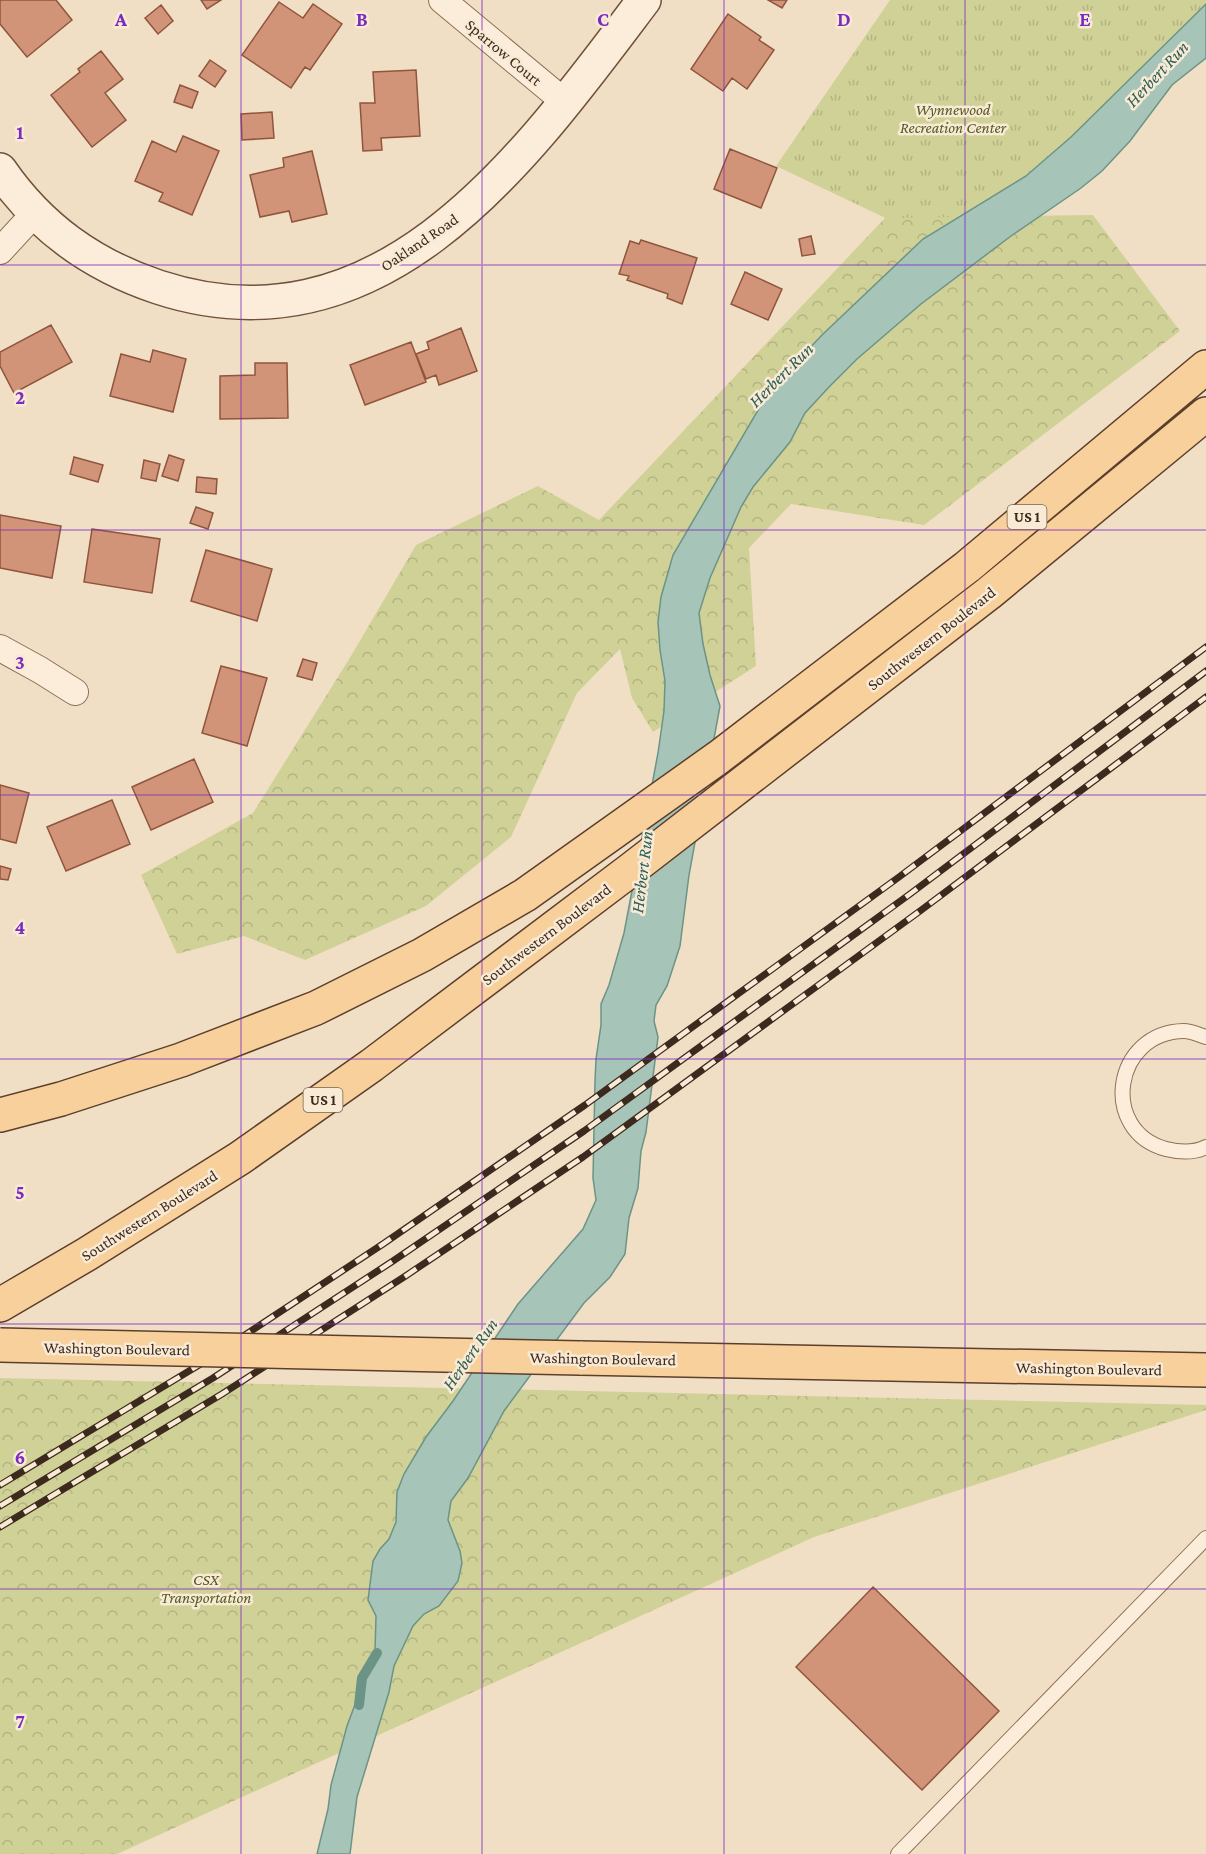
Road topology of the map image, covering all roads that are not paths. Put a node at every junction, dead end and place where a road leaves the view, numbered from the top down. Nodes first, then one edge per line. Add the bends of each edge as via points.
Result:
1 (442, 0) edge
2 (644, 0) edge
3 (566, 103) junction
4 (0, 170) edge
5 (34, 214) junction
6 (0, 251) edge
7 (1206, 367) edge
8 (1206, 414) edge
9 (0, 648) edge
10 (75, 692) dead end
11 (1206, 1036) edge
12 (0, 1115) edge
13 (1206, 1147) edge
14 (0, 1305) edge
15 (0, 1345) edge
16 (1206, 1370) edge
17 (1206, 1538) edge
18 (898, 1854) edge

1 - 3 street, Sparrow Court
2 - 3 street, Oakland Road
3 - 5 street, Oakland Road via 460,216 398,260 329,291 296,298 219,301 178,294 98,262
4 - 5 street, Oakland Road
5 - 6 street
7 - 12 main road, Southwestern Boulevard / US 1 via 967,567 719,757 525,896 422,955 316,1008 181,1060
8 - 14 main road, Southwestern Boulevard / US 1 via 989,593 372,1065 240,1158
9 - 10 street
11 - 13 lane via 1185,1031 1162,1034 1142,1046 1128,1065 1121,1088 1125,1111 1137,1132 1155,1146 1178,1152
15 - 16 main road, Washington Boulevard, bridge
17 - 18 lane

